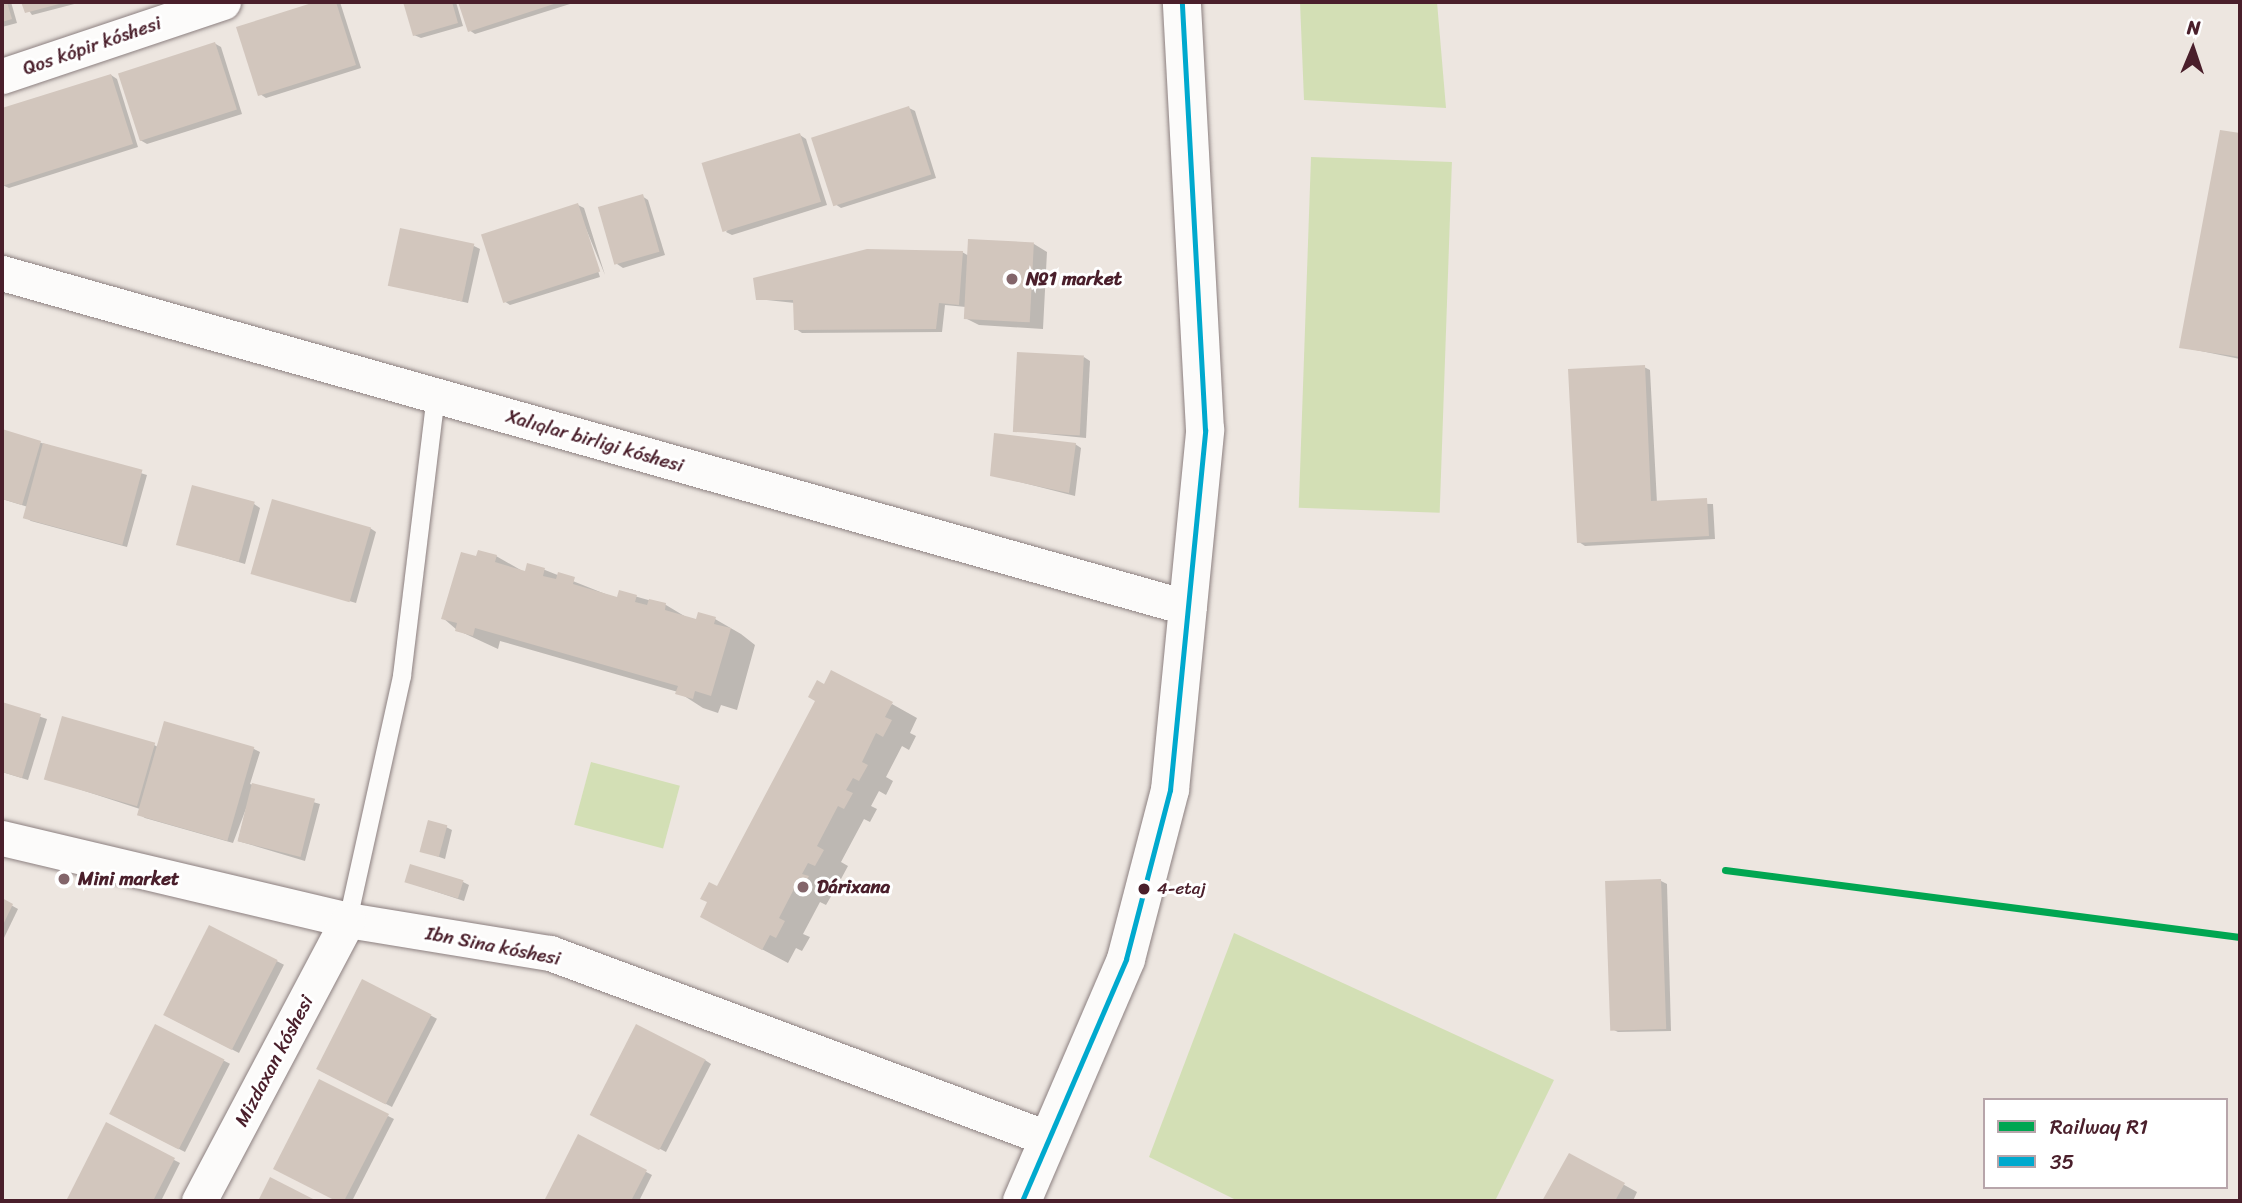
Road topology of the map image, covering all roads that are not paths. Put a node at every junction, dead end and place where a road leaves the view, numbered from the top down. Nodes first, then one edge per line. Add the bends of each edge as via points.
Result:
1 (223, 2) edge
2 (1182, 2) edge
3 (2, 76) edge
4 (2, 273) edge
5 (436, 396) junction
6 (1189, 608) junction
7 (2, 838) edge
8 (348, 920) junction
9 (1047, 1138) junction
10 (199, 1201) edge
11 (1022, 1201) edge

1 - 3 street, Qos kópir kóshesi
2 - 6 street via 1205,430
4 - 5 street, Xalıqlar birligi kóshesi
5 - 6 street, Xalıqlar birligi kóshesi
5 - 8 lane via 402,676
6 - 9 street via 1170,790 1126,959
7 - 8 street, Ibn Sina kóshesi
8 - 9 street, Ibn Sina kóshesi via 550,953
8 - 10 street, Mizdaxan kóshesi
9 - 11 street

